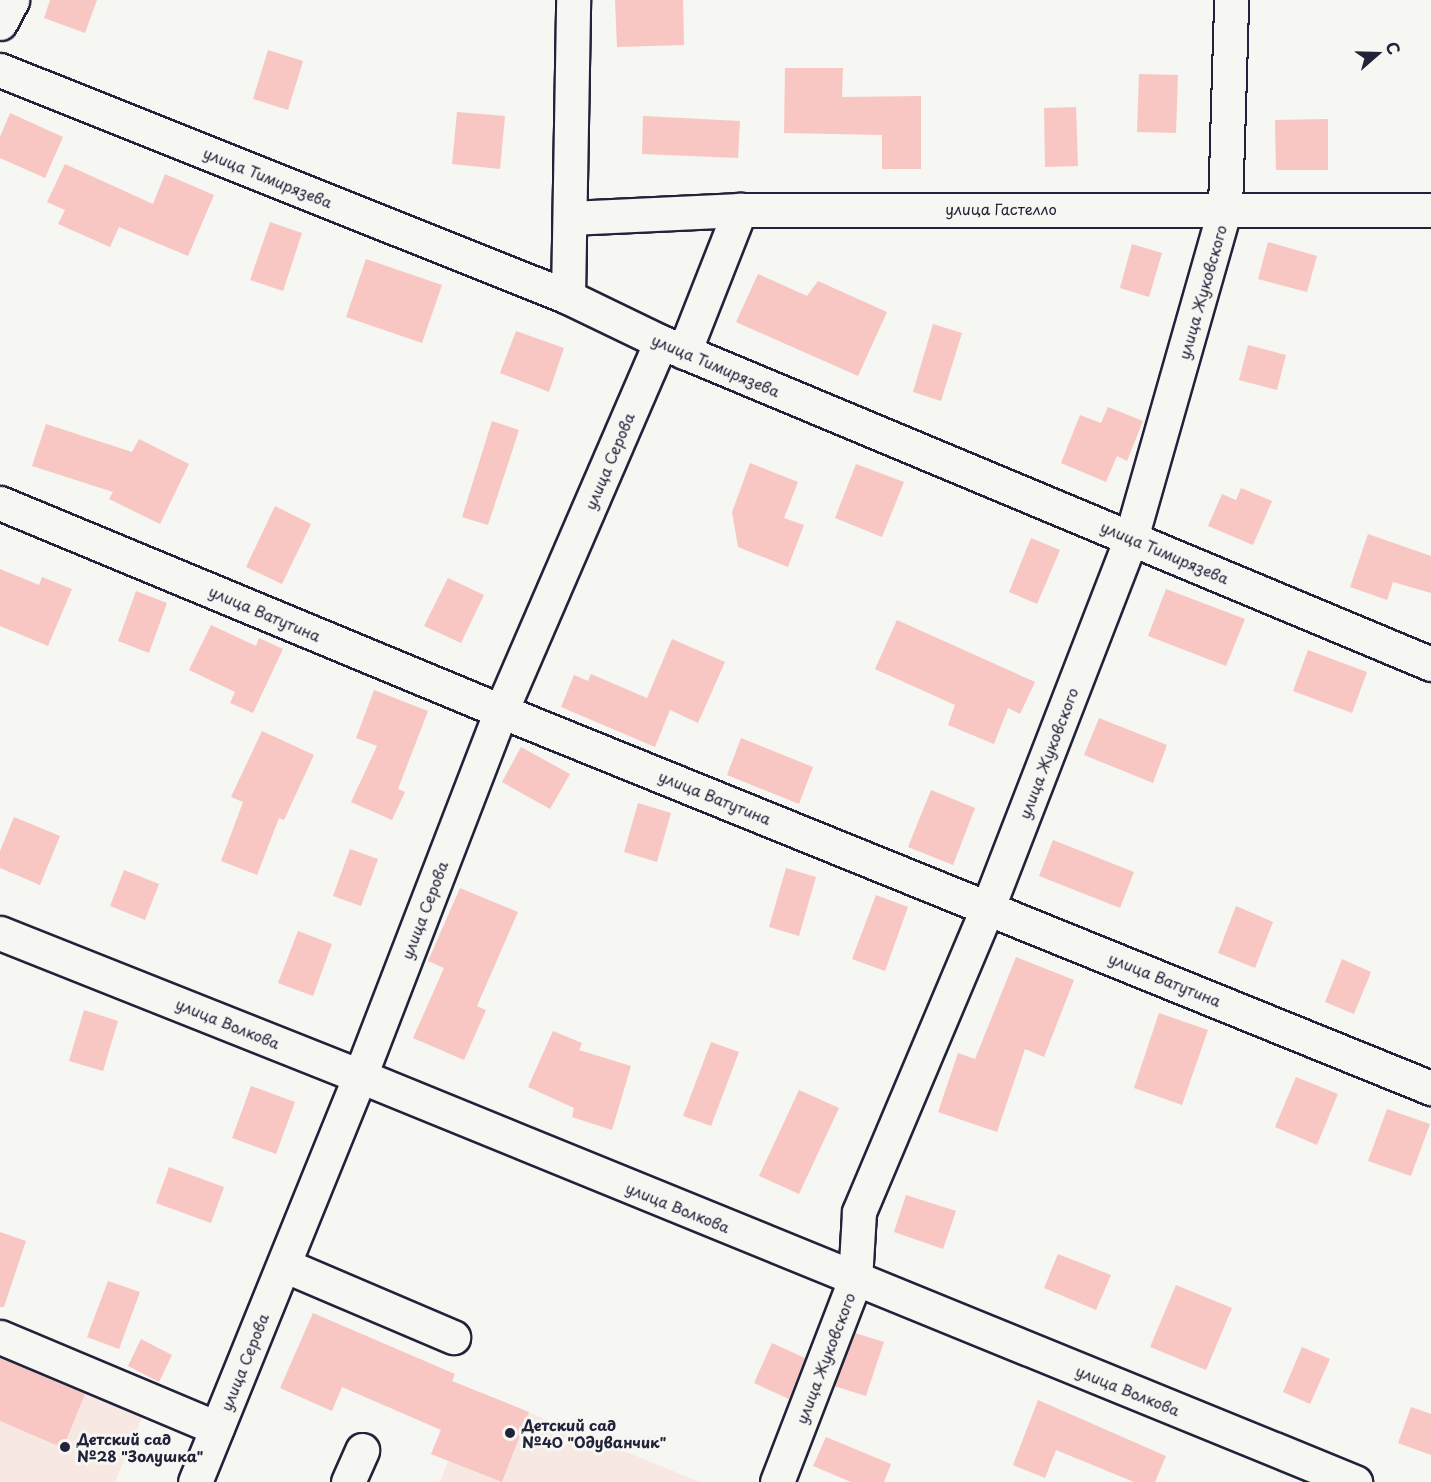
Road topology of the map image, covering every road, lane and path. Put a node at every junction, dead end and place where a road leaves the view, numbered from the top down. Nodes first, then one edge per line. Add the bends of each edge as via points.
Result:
1 (12, 0) edge
2 (573, 0) edge
3 (1231, 0) edge
4 (0, 23) edge
5 (0, 70) edge
6 (1226, 208) junction
7 (740, 210) junction
8 (1431, 210) edge
9 (570, 218) junction
10 (568, 297) junction
11 (672, 347) junction
12 (0, 503) edge
13 (1131, 538) junction
14 (1431, 664) edge
15 (501, 711) junction
16 (988, 907) junction
17 (0, 933) edge
18 (360, 1076) junction
19 (1431, 1088) edge
20 (284, 1265) junction
21 (855, 1280) junction
22 (0, 1337) edge
23 (453, 1337) dead end
24 (217, 1428) junction
25 (362, 1450) dead end
26 (195, 1482) edge
27 (348, 1482) edge
28 (777, 1482) edge
29 (1355, 1482) edge

1 - 4 street
2 - 9 street
3 - 6 street, улица Жуковского
5 - 10 street, улица Тимирязева
6 - 7 street, улица Гастелло
6 - 8 street, улица Гастелло
6 - 13 street, улица Жуковского
7 - 9 street, улица Гастелло
7 - 11 street, улица Серова
9 - 10 street
10 - 11 street, улица Тимирязева
11 - 13 street, улица Тимирязева
11 - 15 street, улица Серова
12 - 15 street, улица Ватутина
13 - 14 street, улица Тимирязева
13 - 16 street, улица Жуковского
15 - 16 street, улица Ватутина
15 - 18 street, улица Серова
16 - 19 street, улица Ватутина
16 - 21 street, улица Жуковского via 859,1212
17 - 18 street, улица Волкова
18 - 20 street, улица Серова
18 - 21 street, улица Волкова
20 - 23 street
20 - 24 street, улица Серова
21 - 28 street, улица Жуковского
21 - 29 street, улица Волкова
22 - 24 street
24 - 26 street, улица Серова
25 - 27 street

